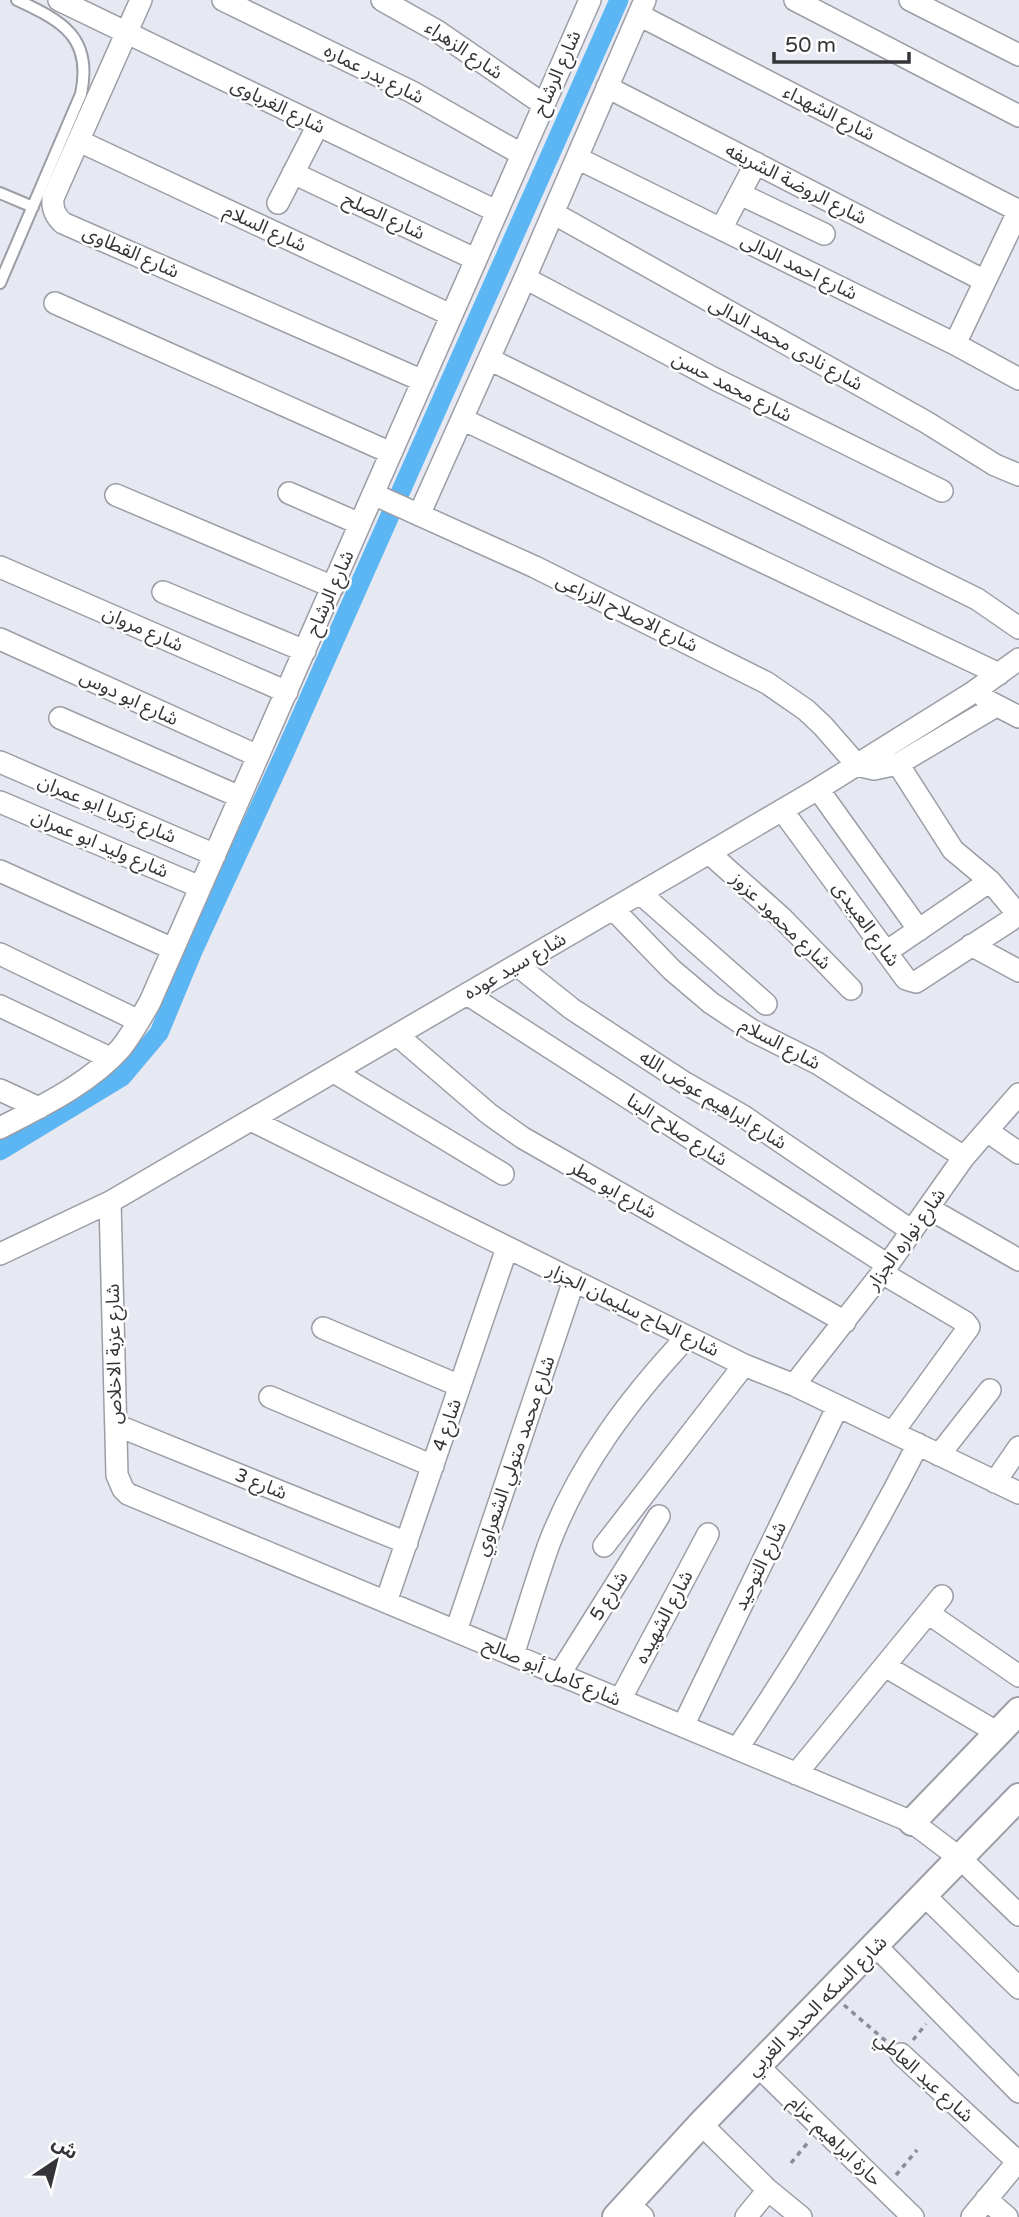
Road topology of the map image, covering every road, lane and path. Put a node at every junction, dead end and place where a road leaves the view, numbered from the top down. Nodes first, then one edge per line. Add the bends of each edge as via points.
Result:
1 (16, 0) edge
2 (59, 0) edge
3 (141, 0) edge
4 (223, 0) edge
5 (382, 0) edge
6 (590, 0) edge
7 (795, 0) edge
8 (910, 0) edge
9 (642, 7) edge
10 (127, 33) junction
11 (1019, 55) edge
12 (607, 87) junction
13 (543, 104) junction
14 (1019, 116) edge
15 (318, 125) junction
16 (79, 141) junction
17 (521, 154) junction
18 (577, 158) junction
19 (756, 163) junction
20 (293, 173) junction
21 (0, 193) edge
22 (740, 194) junction
23 (278, 204) dead end
24 (33, 207) junction
25 (496, 211) junction
26 (1019, 211) edge
27 (553, 213) junction
28 (721, 229) junction
29 (824, 234) dead end
30 (475, 259) junction
31 (525, 278) junction
32 (985, 281) junction
33 (0, 283) edge
34 (55, 303) dead end
35 (451, 315) junction
36 (955, 344) junction
37 (489, 359) junction
38 (1019, 379) edge
39 (423, 381) junction
40 (462, 419) junction
41 (391, 453) junction
42 (1019, 475) edge
43 (942, 491) dead end
44 (289, 493) dead end
45 (373, 494) junction
46 (116, 495) dead end
47 (419, 515) junction
48 (360, 524) junction
49 (0, 567) edge
50 (332, 587) junction
51 (163, 592) dead end
52 (1019, 628) edge
53 (0, 639) edge
54 (304, 651) junction
55 (1019, 659) edge
56 (999, 674) junction
57 (287, 692) junction
58 (972, 693) junction
59 (996, 706) junction
60 (1019, 717) edge
61 (60, 719) dead end
62 (258, 756) junction
63 (0, 762) edge
64 (898, 764) junction
65 (857, 765) junction
66 (818, 789) junction
67 (240, 797) junction
68 (0, 802) edge
69 (782, 810) junction
70 (709, 853) junction
71 (215, 855) junction
72 (0, 871) edge
73 (990, 881) junction
74 (200, 887) junction
75 (640, 893) junction
76 (613, 909) junction
77 (919, 930) junction
78 (971, 945) junction
79 (173, 949) junction
80 (886, 952) junction
81 (0, 954) edge
82 (517, 965) junction
83 (1019, 971) edge
84 (852, 989) dead end
85 (467, 995) junction
86 (766, 1004) dead end
87 (0, 1006) edge
88 (139, 1021) junction
89 (397, 1035) junction
90 (110, 1058) junction
91 (334, 1072) junction
92 (0, 1090) edge
93 (1019, 1095) edge
94 (39, 1108) junction
95 (251, 1120) junction
96 (0, 1128) edge
97 (986, 1131) junction
98 (1019, 1153) edge
99 (964, 1157) junction
100 (503, 1174) dead end
101 (110, 1202) junction
102 (928, 1208) junction
103 (912, 1231) junction
104 (507, 1248) junction
105 (0, 1254) edge
106 (1019, 1260) edge
107 (885, 1269) junction
108 (574, 1280) junction
109 (845, 1322) junction
110 (323, 1328) dead end
111 (687, 1337) junction
112 (744, 1365) junction
113 (794, 1385) junction
114 (460, 1386) junction
115 (990, 1390) dead end
116 (270, 1397) dead end
117 (838, 1406) junction
118 (116, 1424) junction
119 (893, 1432) junction
120 (918, 1444) junction
121 (1019, 1447) edge
122 (939, 1455) junction
123 (433, 1466) junction
124 (995, 1482) junction
125 (1019, 1493) edge
126 (135, 1497) joint
127 (659, 1517) dead end
128 (708, 1534) dead end
129 (407, 1544) junction
130 (604, 1546) dead end
131 (942, 1596) dead end
132 (386, 1602) junction
133 (928, 1613) junction
134 (456, 1631) junction
135 (513, 1656) junction
136 (885, 1666) junction
137 (559, 1675) junction
138 (1019, 1676) edge
139 (620, 1700) junction
140 (1019, 1711) edge
141 (683, 1726) junction
142 (998, 1733) junction
143 (737, 1749) junction
144 (796, 1774) junction
145 (1015, 1809) edge
146 (912, 1822) junction
147 (961, 1858) junction
148 (925, 1896) junction
149 (1019, 1915) edge
150 (876, 1945) junction
151 (1019, 1988) edge
152 (829, 1993) junction
153 (938, 2009) junction
154 (901, 2054) junction
155 (758, 2066) junction
156 (1019, 2092) edge
157 (701, 2124) junction
158 (820, 2128) junction
159 (917, 2150) dead end
160 (1018, 2161) edge
161 (791, 2163) dead end
162 (884, 2188) junction
163 (768, 2190) junction
164 (986, 2199) junction
165 (629, 2213) edge
166 (746, 2217) edge
167 (801, 2217) edge
168 (913, 2217) edge
169 (972, 2217) edge
170 (1007, 2217) edge

1 - 24 lane via 65,26 77,40 85,76
2 - 10 street, شارع الغرباوى
3 - 10 street, شارع القطاوى
4 - 17 street, شارع بدر عماره via 412,92
5 - 13 street, شارع الزهراء via 438,31
6 - 13 street, شارع الرشاح
7 - 14 street
8 - 11 street
9 - 12 street
9 - 26 street, شارع الشهداء
10 - 15 street, شارع الغرباوى
10 - 16 street, شارع القطاوى
12 - 18 street
12 - 19 street, شارع الروضة الشريفه
13 - 17 street, شارع الرشاح
15 - 20 street
15 - 25 street, شارع الغرباوى
16 - 35 street, شارع السلام
16 - 39 street, شارع القطاوى via 53,198 54,212 64,223
17 - 25 street, شارع الرشاح
18 - 27 street
18 - 28 street, شارع احمد الدالى
19 - 22 street
19 - 32 street, شارع الروضة الشريفه
20 - 23 street
20 - 30 street, شارع الصلح
21 - 24 lane
22 - 28 street
22 - 29 street
24 - 33 lane
25 - 30 street, شارع الرشاح
26 - 32 street
27 - 31 street
27 - 42 street, شارع نادى محمد الدالى
28 - 36 street, شارع احمد الدالى
30 - 35 street, شارع الرشاح
31 - 37 street
31 - 43 street, شارع محمد حسن via 715,379
32 - 36 street
34 - 41 street
35 - 39 street, شارع الرشاح
36 - 38 street, شارع احمد الدالى
37 - 40 street
37 - 52 street via 977,600
39 - 41 street, شارع الرشاح
40 - 47 street
40 - 56 street
41 - 45 street, شارع الرشاح
44 - 48 street
45 - 47 street, شارع الاصلاح الزراعى
45 - 48 street, شارع الرشاح
46 - 50 street
47 - 65 street, شارع الاصلاح الزراعى via 535,567 767,683 814,718
48 - 50 street, شارع الرشاح
49 - 57 street, شارع مروان
50 - 54 street, شارع الرشاح
51 - 54 street
53 - 62 street, شارع ابو دوس
54 - 57 street, شارع الرشاح
55 - 56 street, شارع سيد عوده
56 - 58 street, شارع سيد عوده
57 - 62 street, شارع الرشاح
58 - 59 street
58 - 65 street, شارع سيد عوده
59 - 60 street
59 - 64 street
61 - 67 street
62 - 67 street, شارع الرشاح
63 - 71 street, شارع زكريا ابو عمران
64 - 65 street via 874,769
64 - 73 street, شارع العبيدى via 958,856
65 - 66 street, شارع سيد عوده
66 - 69 street, شارع سيد عوده
66 - 77 street
67 - 71 street, شارع الرشاح
68 - 74 street, شارع وليد ابو عمران
69 - 70 street, شارع سيد عوده
69 - 80 street, شارع العبيدى
70 - 75 street, شارع سيد عوده
70 - 84 street, شارع محمود عزوز
71 - 74 street, شارع الرشاح
72 - 79 street
73 - 77 street
73 - 78 street, شارع العبيدى via 1015,915
74 - 79 street, شارع الرشاح
75 - 76 street, شارع سيد عوده
75 - 86 street
76 - 82 street, شارع سيد عوده
76 - 99 street, شارع السلام via 711,1003 817,1063
77 - 80 street
78 - 80 street, شارع العبيدى via 913,982
78 - 83 street
79 - 88 street, شارع الرشاح
81 - 88 street
82 - 85 street, شارع سيد عوده
82 - 103 street, شارع ابراهيم عوض الله via 572,1009 743,1116
85 - 89 street, شارع سيد عوده
85 - 107 street, شارع صلاح البنا
87 - 90 street
88 - 90 street, شارع الرشاح
89 - 91 street, شارع سيد عوده
89 - 109 street, شارع ابو مطر via 523,1138
90 - 94 street, شارع الرشاح
91 - 95 street, شارع سيد عوده
91 - 100 street
92 - 94 street
93 - 97 street, شارع نواره الجزار
94 - 96 street, شارع الرشاح
95 - 101 street, شارع سيد عوده
95 - 104 street, شارع الحاج سليمان الجزار
97 - 98 street
97 - 99 street, شارع نواره الجزار
99 - 102 street, شارع نواره الجزار
101 - 105 street, شارع سيد عوده
101 - 118 street, شارع عزبة الاخلاص
102 - 103 street, شارع نواره الجزار
102 - 106 street
103 - 107 street, شارع نواره الجزار
104 - 108 street, شارع الحاج سليمان الجزار
104 - 114 street, شارع 4
107 - 109 street, شارع نواره الجزار
107 - 119 street, شارع صلاح البنا via 969,1327
108 - 111 street, شارع الحاج سليمان الجزار
108 - 134 street, شارع محمد متولي الشعراوي
109 - 113 street, شارع نواره الجزار
110 - 114 street
111 - 112 street, شارع الحاج سليمان الجزار
111 - 135 street via 646,1380 576,1485 550,1543
112 - 113 street, شارع الحاج سليمان الجزار
112 - 130 street
113 - 117 street, شارع الحاج سليمان الجزار
114 - 123 street, شارع 4
115 - 122 street
116 - 123 street
117 - 119 street, شارع الحاج سليمان الجزار
117 - 141 street, شارع التوحيد
118 - 126 street, شارع عزبة الاخلاص via 117,1475 123,1489
118 - 129 street, شارع 3
119 - 120 street, شارع الحاج سليمان الجزار
120 - 122 street, شارع الحاج سليمان الجزار
120 - 143 street via 834,1599
121 - 124 street
122 - 124 street, شارع الحاج سليمان الجزار
123 - 129 street, شارع 4
124 - 125 street, شارع الحاج سليمان الجزار
126 - 132 street, شارع كامل أبو صالح
127 - 137 street, شارع 5
128 - 139 street, شارع الشهيده
129 - 132 street, شارع 4
131 - 133 street
132 - 134 street, شارع كامل أبو صالح
133 - 136 street
133 - 138 street
134 - 135 street, شارع كامل أبو صالح
135 - 137 street, شارع كامل أبو صالح
136 - 142 street
136 - 144 street
137 - 139 street, شارع كامل أبو صالح
139 - 141 street, شارع كامل أبو صالح
140 - 142 street
141 - 143 street, شارع كامل أبو صالح
142 - 146 street
143 - 144 street, شارع كامل أبو صالح
144 - 146 street, شارع كامل أبو صالح
145 - 147 street, شارع السكه الحديد الغربي
146 - 147 street, شارع كامل أبو صالح
147 - 148 street, شارع السكه الحديد الغربي
147 - 149 street, شارع كامل أبو صالح
148 - 150 street, شارع السكه الحديد الغربي
148 - 151 street
150 - 152 street, شارع السكه الحديد الغربي
150 - 153 street
152 - 154 path, شارع عبد العاطي
152 - 155 street, شارع السكه الحديد الغربي
153 - 154 path
153 - 156 street
154 - 160 street, شارع عبد العاطي
155 - 157 street, شارع السكه الحديد الغربي
155 - 158 street, حارة ابراهيم عزام
157 - 163 street
157 - 165 street, شارع السكه الحديد الغربي
158 - 161 path
158 - 162 street, حارة ابراهيم عزام
159 - 162 path
160 - 164 street
162 - 168 street, حارة ابراهيم عزام
163 - 166 street
163 - 167 street
164 - 169 street
164 - 170 street

